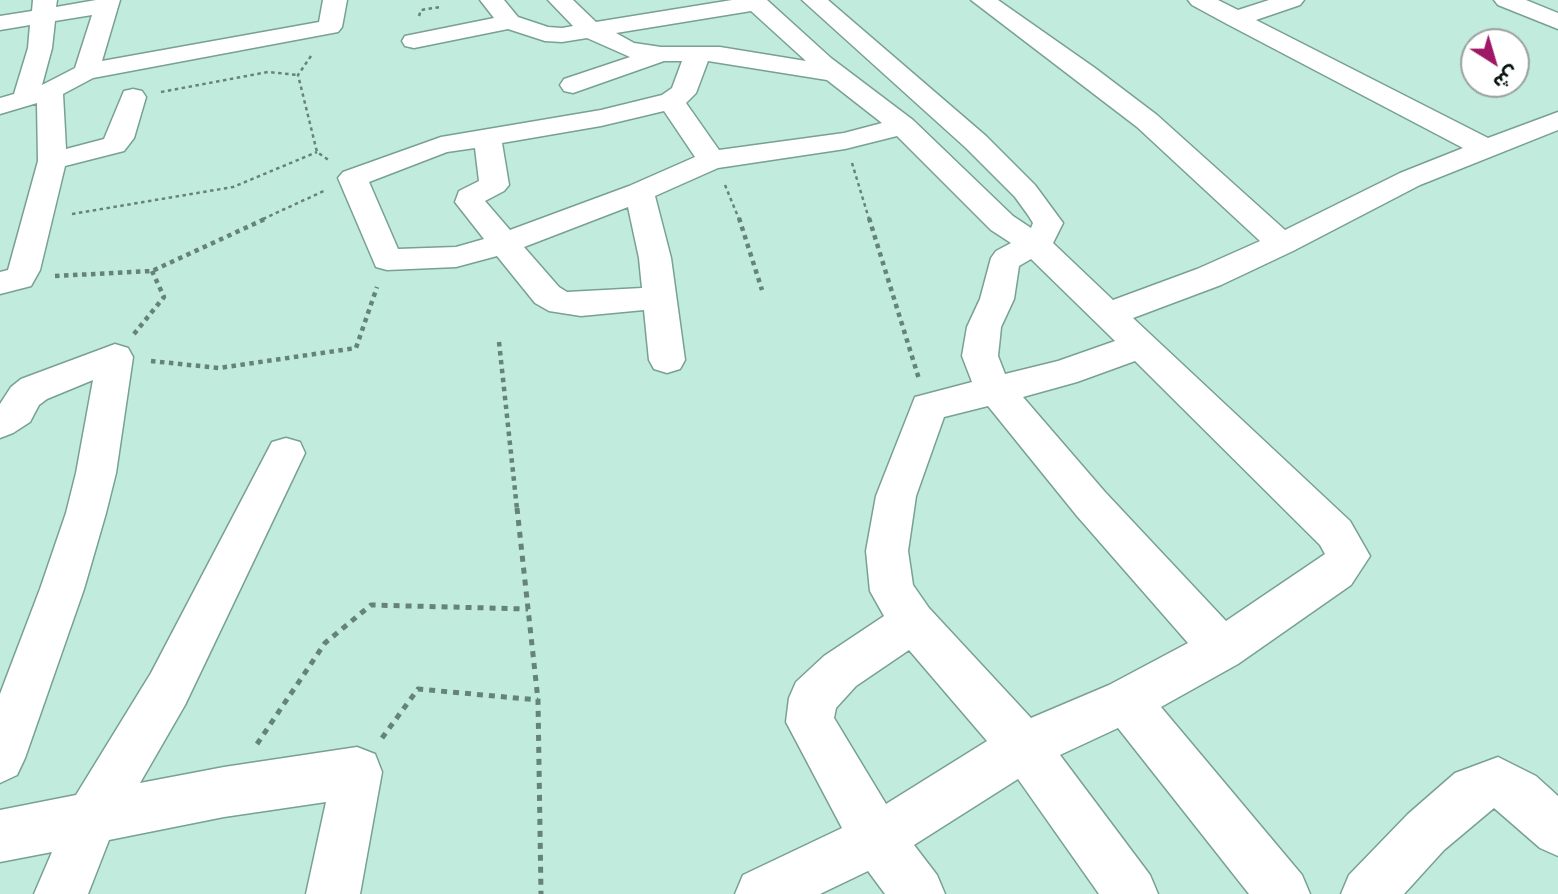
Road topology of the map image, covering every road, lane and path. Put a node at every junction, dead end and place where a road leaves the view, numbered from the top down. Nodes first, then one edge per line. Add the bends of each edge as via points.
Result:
1 (335, 0) edge
2 (492, 0) edge
3 (983, 0) edge
4 (1200, 0) edge
5 (1292, 0) edge
6 (1506, 0) edge
7 (755, 1) edge
8 (823, 1) edge
9 (106, 3) edge
10 (572, 3) edge
11 (45, 8) edge
12 (1235, 19) junction
13 (510, 22) junction
14 (1558, 22) edge
15 (0, 23) edge
16 (590, 30) junction
17 (414, 41) dead end
18 (698, 53) junction
19 (661, 54) junction
20 (86, 72) junction
21 (838, 74) junction
22 (573, 85) dead end
23 (38, 94) junction
24 (133, 97) joint
25 (671, 101) junction
26 (0, 106) edge
27 (1558, 120) edge
28 (903, 126) junction
29 (487, 136) junction
30 (845, 141) junction
31 (1485, 148) junction
32 (52, 160) junction
33 (710, 160) junction
34 (353, 178) junction
35 (639, 192) junction
36 (35, 220) junction
37 (502, 244) junction
38 (1035, 244) junction
39 (1282, 244) junction
40 (387, 260) junction
41 (152, 271) junction
42 (10, 281) edge
43 (762, 290) dead end
44 (659, 298) junction
45 (1109, 314) junction
46 (499, 342) dead end
47 (1139, 346) junction
48 (115, 357) junction
49 (667, 360) dead end
50 (995, 389) junction
51 (928, 407) junction
52 (0, 423) edge
53 (286, 453) dead end
54 (528, 609) junction
55 (913, 622) junction
56 (1222, 649) junction
57 (538, 700) junction
58 (1126, 701) junction
59 (1024, 746) junction
60 (0, 758) edge
61 (357, 772) junction
62 (224, 792) junction
63 (92, 817) junction
64 (1558, 830) edge
65 (0, 836) edge
66 (877, 839) junction
67 (61, 894) edge
68 (333, 894) edge
69 (541, 894) edge
70 (762, 894) edge
71 (918, 894) edge
72 (1131, 894) edge
73 (1283, 894) edge
74 (1368, 894) edge

1 - 20 street via 330,27
2 - 13 street
3 - 39 street via 1147,121
4 - 12 street
5 - 12 street
6 - 14 street
7 - 16 street
7 - 21 street
8 - 38 street via 1025,191 1048,223
9 - 11 street
9 - 20 street
10 - 16 street
11 - 15 street
11 - 23 street
12 - 31 street
13 - 16 street via 551,35
13 - 17 street
16 - 19 street via 628,50
18 - 19 street
18 - 21 street
18 - 25 street via 683,93
19 - 22 street
20 - 23 street
21 - 28 street
23 - 26 street
23 - 32 street
24 - 32 street via 114,145
24 - 36 path via 268,72 298,75 317,152 233,187
25 - 29 street via 601,118
25 - 33 street
27 - 31 street
28 - 30 street
28 - 38 street via 1002,223
29 - 34 street via 441,145
29 - 37 street via 494,185 470,197 470,202
30 - 33 street
30 - 51 path
31 - 39 street via 1410,179
32 - 36 street
33 - 35 street
33 - 43 path via 733,200
34 - 40 street
34 - 41 path
35 - 37 street
35 - 44 street via 656,258
36 - 42 street via 24,270
37 - 40 street via 456,257
37 - 44 street via 547,295 561,303
38 - 45 street
38 - 50 street via 1007,258 984,327 980,356
39 - 45 street
40 - 48 path via 356,348 219,368
41 - 42 path
41 - 48 path via 164,297
44 - 49 street
45 - 47 street
46 - 54 path
47 - 50 street via 1064,373
47 - 56 street via 1335,533 1349,556 1336,572
48 - 52 street via 34,389 17,412
48 - 60 street via 86,513
50 - 51 street
50 - 56 street
51 - 55 street via 896,496 887,551 892,591
53 - 63 street via 168,689
54 - 57 path
54 - 62 path via 371,605 325,643
55 - 59 street
55 - 66 street via 840,671 813,698 810,722
56 - 58 street
57 - 61 path via 418,689
57 - 69 path
58 - 59 street
58 - 73 street
59 - 66 street
59 - 72 street
61 - 62 street
61 - 68 street
62 - 63 street
63 - 65 street
63 - 67 street
64 - 74 street via 1498,782 1474,791 1426,832
66 - 70 street
66 - 71 street

